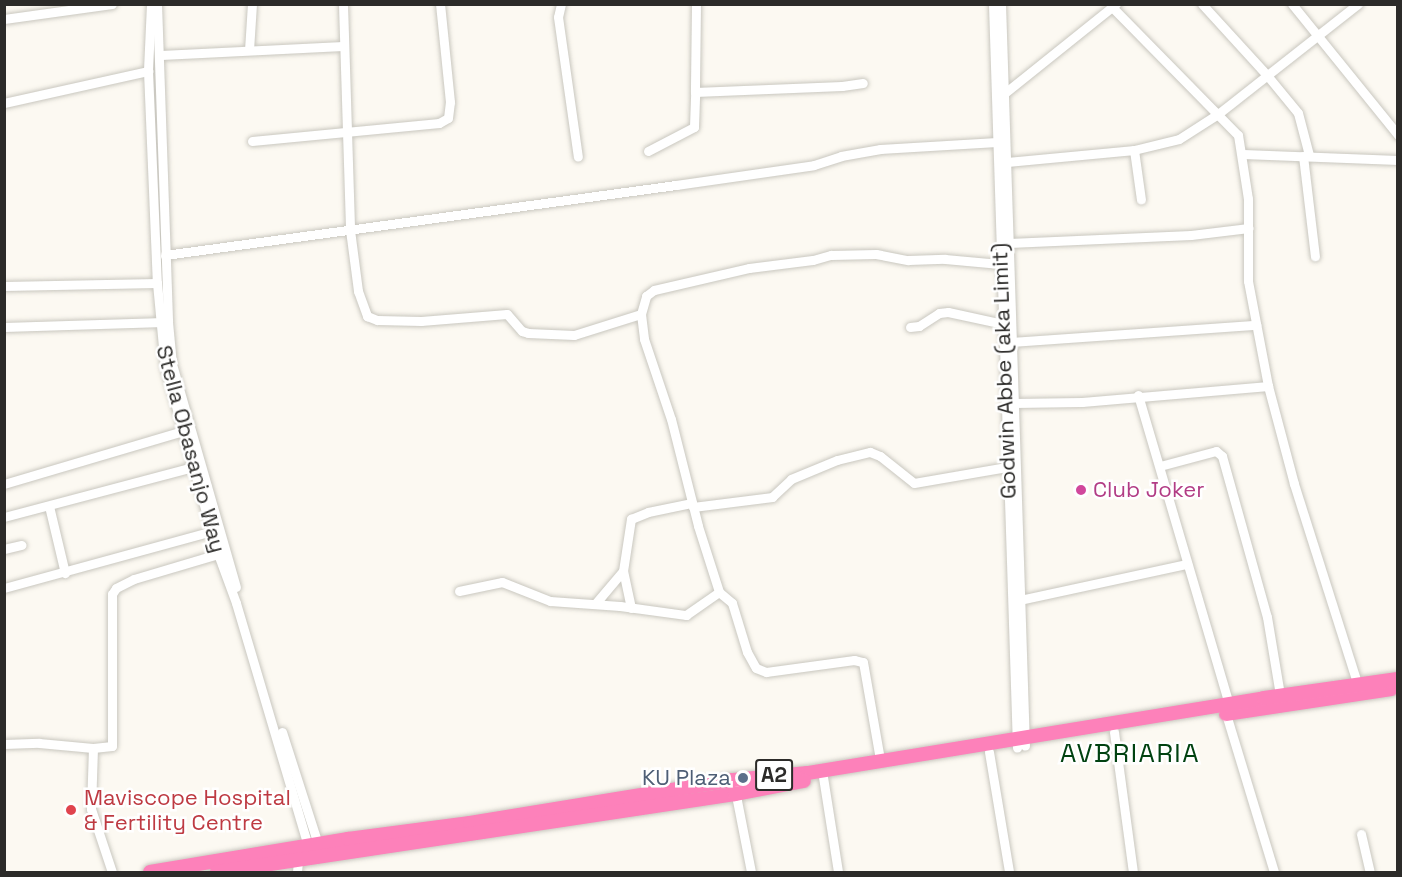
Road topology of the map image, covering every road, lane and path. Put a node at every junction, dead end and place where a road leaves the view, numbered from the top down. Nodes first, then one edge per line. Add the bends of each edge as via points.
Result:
1 (112, 4) edge
2 (151, 4) edge
3 (157, 4) edge
4 (252, 4) edge
5 (343, 4) edge
6 (440, 4) edge
7 (561, 4) edge
8 (696, 4) edge
9 (1202, 4) edge
10 (1292, 4) edge
11 (1358, 4) edge
12 (1002, 6) edge
13 (1114, 6) edge
14 (4, 19) edge
15 (1319, 35) junction
16 (343, 46) junction
17 (249, 50) junction
18 (161, 55) junction
19 (148, 71) junction
20 (1266, 74) junction
21 (1000, 75) junction
22 (864, 83) dead end
23 (695, 92) junction
24 (1006, 92) junction
25 (4, 103) edge
26 (1218, 114) junction
27 (348, 130) junction
28 (1398, 135) edge
29 (252, 141) dead end
30 (997, 142) junction
31 (1134, 150) junction
32 (648, 151) dead end
33 (1243, 154) junction
34 (1306, 156) junction
35 (578, 157) dead end
36 (1398, 160) edge
37 (1007, 162) junction
38 (1141, 200) dead end
39 (1249, 228) junction
40 (350, 230) junction
41 (1009, 243) junction
42 (165, 255) junction
43 (1316, 256) dead end
44 (1000, 264) junction
45 (157, 283) junction
46 (4, 286) edge
47 (641, 314) junction
48 (164, 322) junction
49 (1003, 324) junction
50 (1256, 325) junction
51 (4, 327) edge
52 (910, 327) dead end
53 (1011, 342) junction
54 (1268, 386) junction
55 (1138, 395) junction
56 (1014, 404) junction
57 (183, 431) junction
58 (1160, 466) junction
59 (193, 467) junction
60 (1007, 467) junction
61 (4, 484) edge
62 (693, 505) junction
63 (49, 506) junction
64 (4, 517) edge
65 (212, 531) junction
66 (22, 545) dead end
67 (4, 549) edge
68 (218, 554) junction
69 (1187, 564) junction
70 (623, 571) junction
71 (65, 573) junction
72 (4, 588) edge
73 (459, 591) dead end
74 (719, 592) junction
75 (1020, 600) junction
76 (595, 604) junction
77 (631, 608) junction
78 (1398, 679) edge
79 (1357, 684) junction
80 (1398, 688) edge
81 (1280, 695) junction
82 (1227, 709) junction
83 (1114, 732) junction
84 (1021, 742) junction
85 (4, 744) edge
86 (93, 748) junction
87 (989, 752) junction
88 (880, 759) junction
89 (823, 777) junction
90 (734, 787) junction
91 (1361, 834) dead end
92 (313, 845) junction
93 (297, 866) edge
94 (112, 873) edge
95 (150, 873) edge
96 (217, 873) edge
97 (751, 873) edge
98 (838, 873) edge
99 (1009, 873) edge
100 (1133, 873) edge
101 (1274, 873) edge
102 (1370, 873) edge

1 - 14 street
2 - 19 street, Stella Obasanjo Way
3 - 18 street
4 - 17 street
5 - 16 street
6 - 27 street via 450,102 448,118 440,123
7 - 35 street via 558,17
8 - 23 street
9 - 20 street
10 - 15 street
11 - 15 street
12 - 21 street, Godwin Abbe (aka Limit)
13 - 24 street
13 - 26 street
15 - 20 street
15 - 28 street
16 - 17 street
16 - 27 street
17 - 18 street
18 - 42 street
19 - 25 street
19 - 45 street, Stella Obasanjo Way
20 - 26 street
20 - 34 street via 1298,114
21 - 24 street, Godwin Abbe (aka Limit)
21 - 30 street, Godwin Abbe (aka Limit)
22 - 23 street
23 - 32 street via 694,128
24 - 37 street, Godwin Abbe (aka Limit)
26 - 31 street via 1179,139
26 - 33 street via 1238,135
27 - 29 street
27 - 40 street
30 - 40 street via 880,149 814,165
30 - 44 street, Godwin Abbe (aka Limit)
31 - 37 street
31 - 38 street
33 - 34 street
33 - 39 street
34 - 36 street
34 - 43 street
37 - 41 street, Godwin Abbe (aka Limit)
39 - 41 street via 1191,235
39 - 50 street via 1248,281
40 - 42 street
40 - 47 street via 358,291 367,316 377,320 507,315 528,333 574,335
41 - 53 street, Godwin Abbe (aka Limit)
42 - 48 street
44 - 47 street via 908,260 876,254 831,255 726,272 654,290 646,296
44 - 49 street, Godwin Abbe (aka Limit)
45 - 46 street
45 - 48 street, Stella Obasanjo Way
47 - 62 street via 644,339 671,418
48 - 51 street
48 - 57 street, Stella Obasanjo Way via 165,367
48 - 92 street via 209,498
49 - 52 street via 948,312
49 - 60 street, Godwin Abbe (aka Limit)
50 - 53 street
50 - 54 street
53 - 56 street, Godwin Abbe (aka Limit)
54 - 55 street
54 - 79 street via 1294,484
55 - 56 street
55 - 58 street
56 - 75 street, Godwin Abbe (aka Limit)
57 - 59 street, Stella Obasanjo Way
57 - 61 street
58 - 69 street
58 - 81 street via 1216,451 1222,456 1267,617
59 - 63 street
59 - 65 street, Stella Obasanjo Way
60 - 62 street via 914,483 870,452 837,460 791,480 772,497
60 - 84 street, Godwin Abbe (aka Limit)
62 - 70 street via 648,512 631,519
62 - 74 street
63 - 64 street
63 - 71 street
65 - 68 street, Stella Obasanjo Way
65 - 71 street
66 - 67 street
68 - 86 street via 134,579 112,594 113,742 110,747
68 - 92 street, Stella Obasanjo Way
69 - 75 street
69 - 82 street
70 - 76 street
70 - 77 street
71 - 72 street
73 - 76 street via 502,582 550,601
74 - 77 street via 686,615
74 - 88 street via 732,603 756,668 766,672 863,662
75 - 84 street, Godwin Abbe (aka Limit)
76 - 77 street
78 - 79 highway, A2
79 - 81 highway, A2
80 - 82 highway, A2
81 - 82 highway, A2
82 - 83 highway, A2
82 - 84 highway, A2
82 - 101 street
83 - 84 highway, A2
83 - 100 street
84 - 87 highway, A2
84 - 88 highway, A2
85 - 86 street
86 - 94 street via 92,809
87 - 89 highway, A2
87 - 99 street
88 - 90 highway, A2
89 - 90 highway, A2
89 - 98 street
90 - 92 highway, A2
90 - 93 highway, A2
90 - 97 street
91 - 102 street
92 - 95 highway, A2
93 - 96 highway, A2

